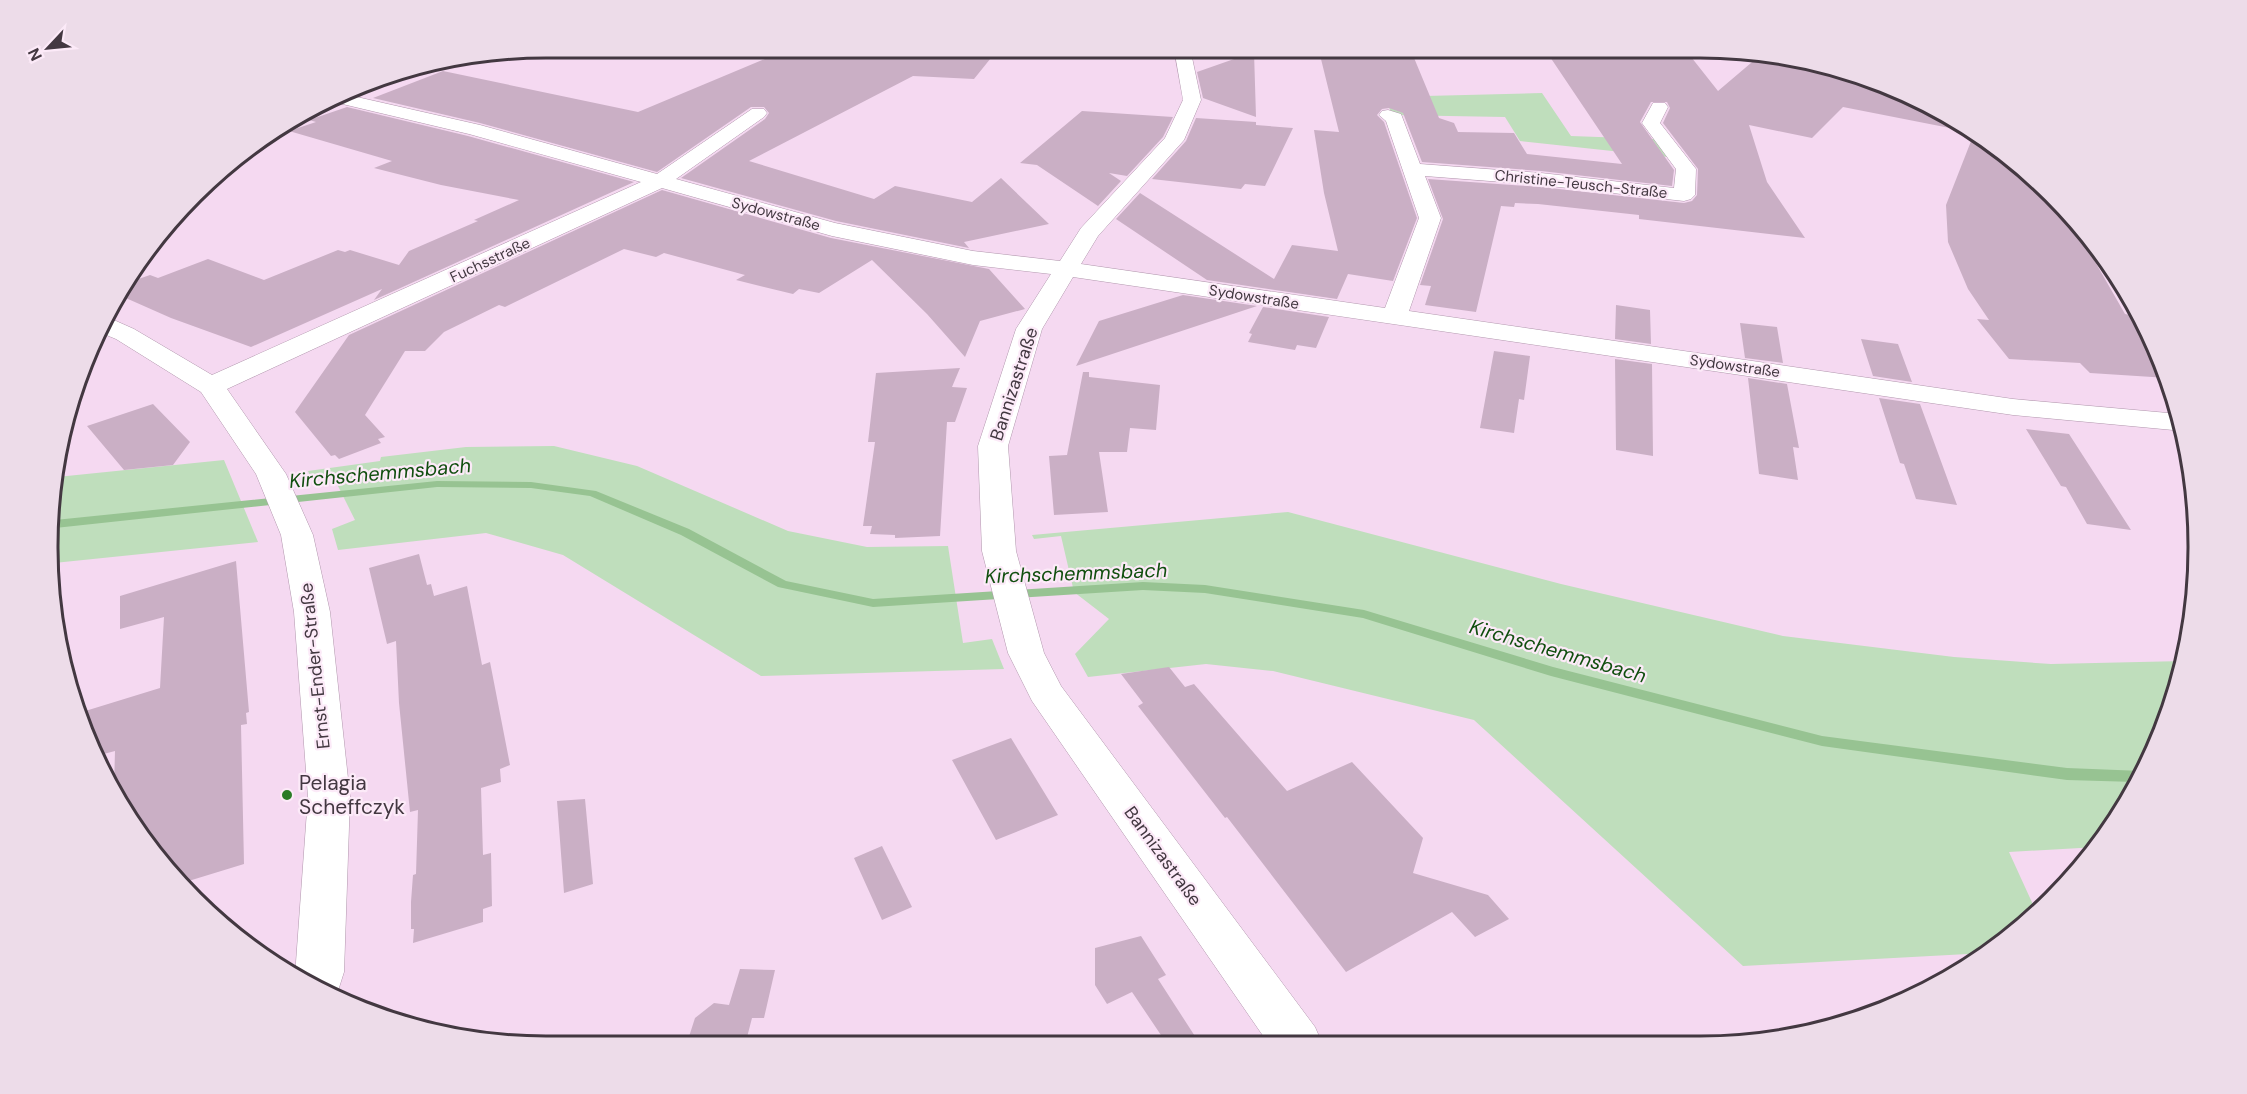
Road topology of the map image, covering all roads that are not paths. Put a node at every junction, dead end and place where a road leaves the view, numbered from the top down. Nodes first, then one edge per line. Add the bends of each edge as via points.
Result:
1 (1184, 58) edge
2 (349, 101) edge
3 (1659, 107) dead end
4 (758, 114) dead end
5 (1388, 115) dead end
6 (1412, 169) junction
7 (662, 180) junction
8 (1068, 269) junction
9 (1394, 318) junction
10 (111, 328) edge
11 (211, 386) junction
12 (2172, 422) edge
13 (319, 978) edge
14 (1292, 1036) edge

1 - 8 street, Bannizastraße via 1192,100 1174,140 1089,233
2 - 7 street, Sydowstraße via 473,129
3 - 6 street, Christine-Teusch-Straße via 1651,123 1686,169 1684,195
4 - 7 street, Fuchsstraße
5 - 6 street via 1394,118
6 - 9 street via 1430,218
7 - 8 street, Sydowstraße via 832,230 973,258
7 - 11 street, Fuchsstraße
8 - 9 street, Sydowstraße
8 - 14 street, Bannizastraße via 1029,329 993,446 999,551 1026,653 1045,692
9 - 12 street, Sydowstraße via 2013,407
10 - 11 street, Ernst-Ender-Straße
11 - 13 street, Ernst-Ender-Straße via 276,484 297,535 312,612 329,797

